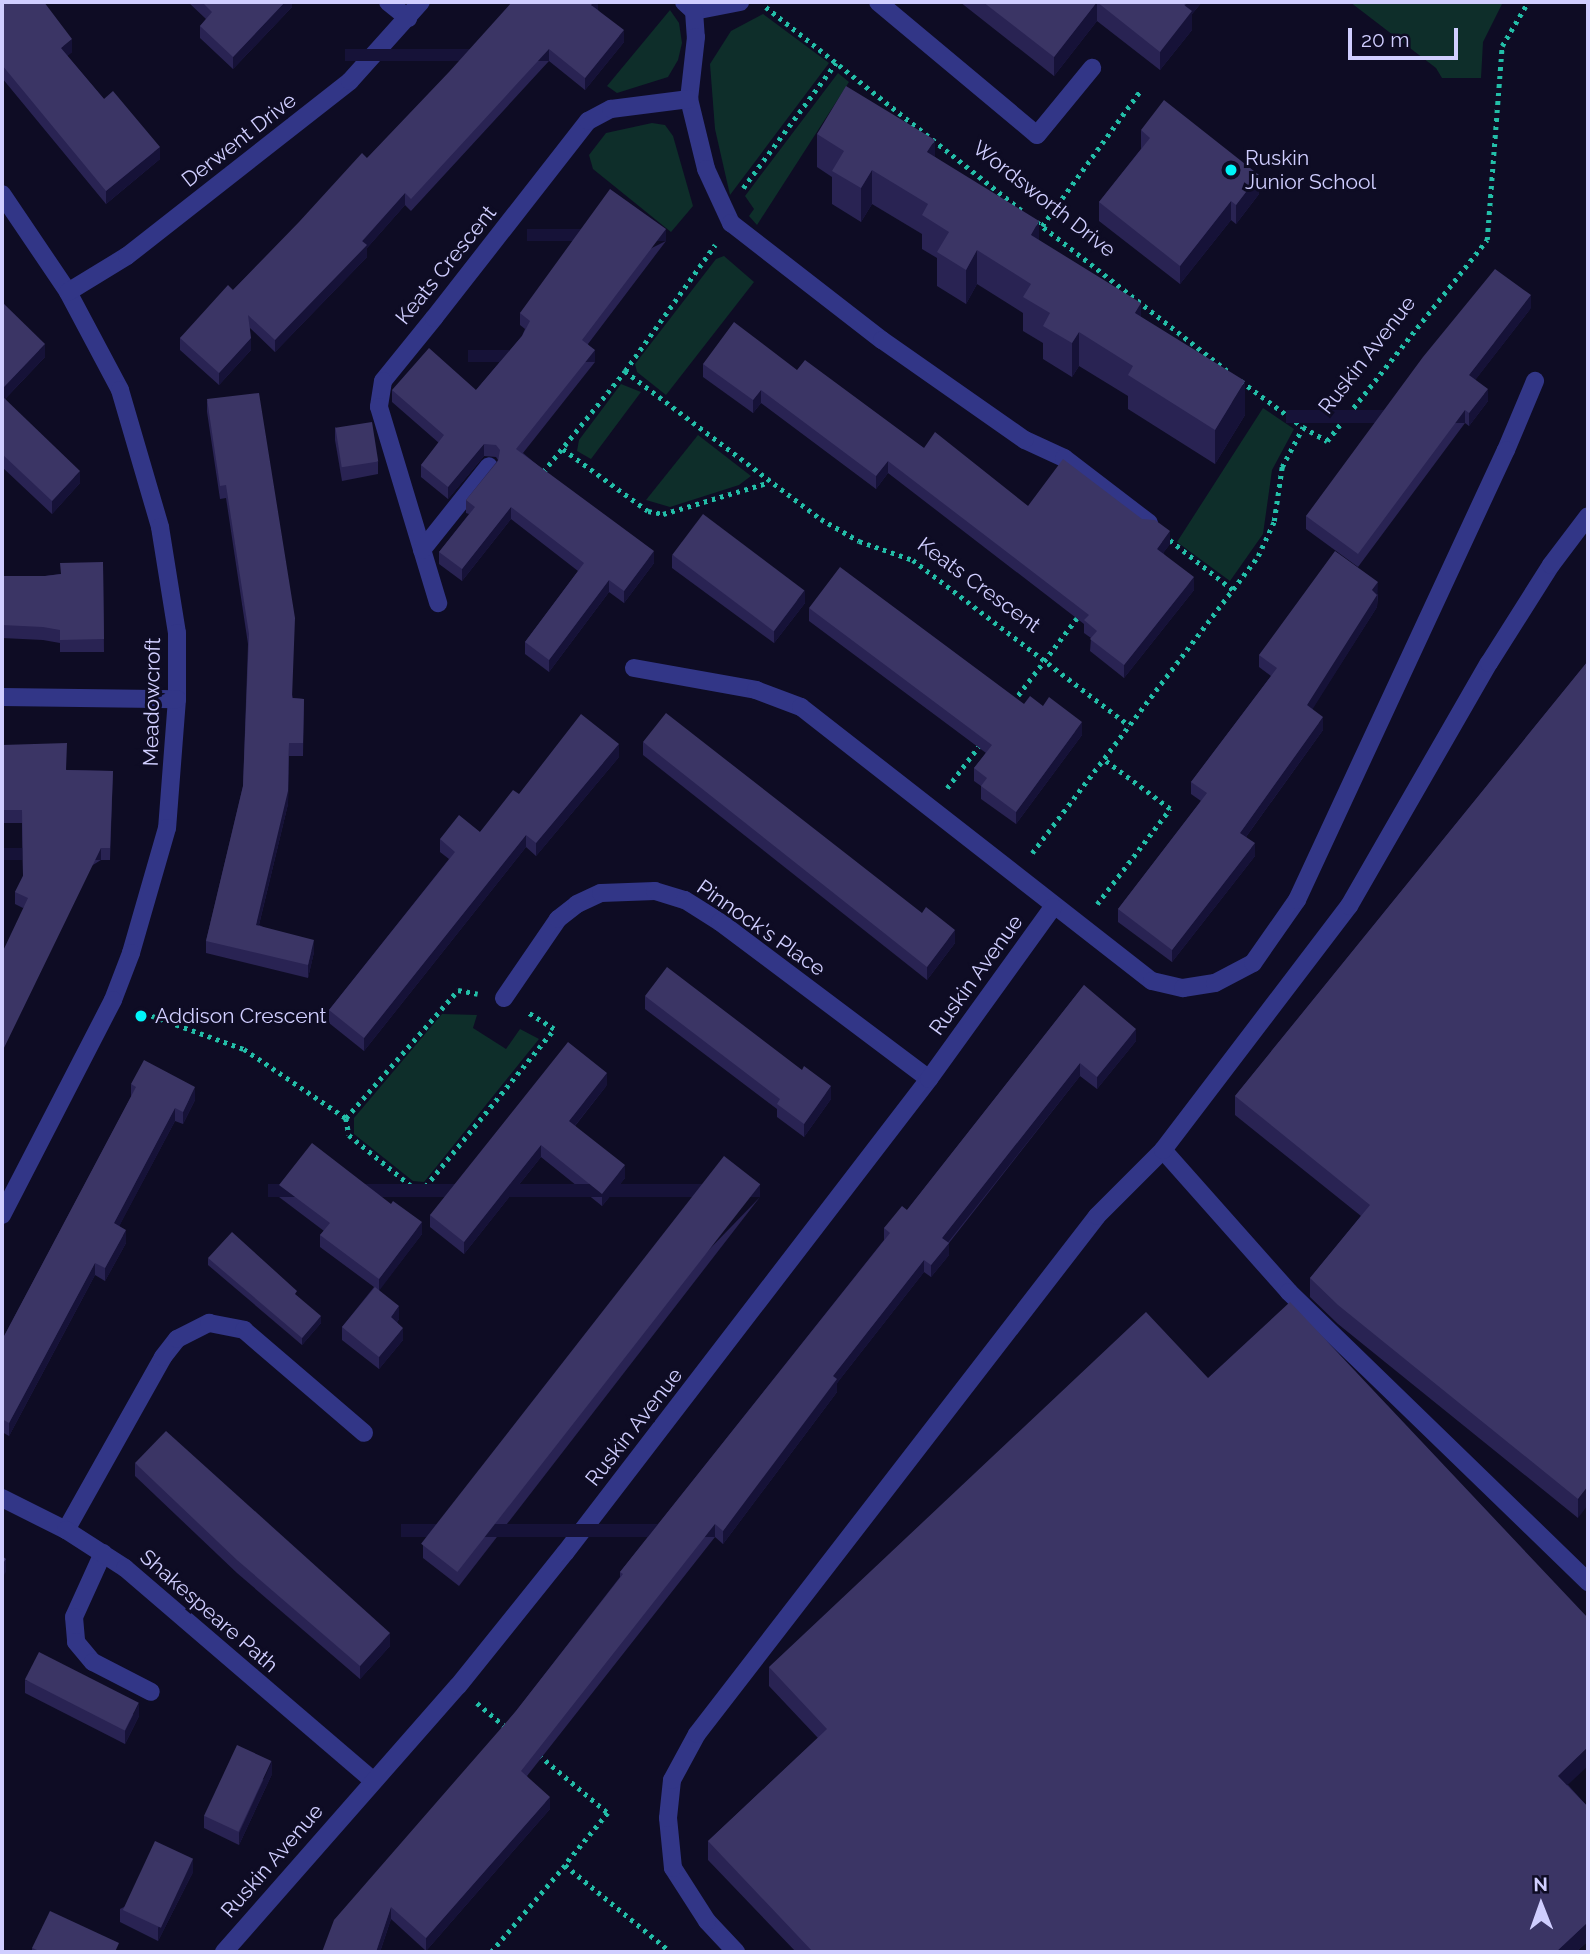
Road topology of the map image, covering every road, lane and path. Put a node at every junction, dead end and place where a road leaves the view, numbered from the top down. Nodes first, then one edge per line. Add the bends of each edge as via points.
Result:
1 (388, 2) edge
2 (421, 2) edge
3 (740, 2) edge
4 (762, 2) edge
5 (878, 2) edge
6 (1528, 2) edge
7 (689, 6) edge
8 (408, 18) junction
9 (836, 63) junction
10 (1092, 68) dead end
11 (1140, 91) dead end
12 (689, 99) junction
13 (2, 194) edge
14 (731, 223) junction
15 (1042, 226) junction
16 (68, 292) junction
17 (625, 370) junction
18 (1535, 381) dead end
19 (1303, 426) junction
20 (563, 449) junction
21 (489, 466) dead end
22 (537, 479) edge
23 (768, 483) junction
24 (1588, 516) edge
25 (1149, 523) joint
26 (422, 550) junction
27 (1233, 590) junction
28 (438, 603) dead end
29 (1085, 608) edge
30 (1045, 661) junction
31 (634, 668) dead end
32 (2, 697) edge
33 (177, 699) junction
34 (1004, 714) edge
35 (1129, 725) junction
36 (987, 736) edge
37 (1103, 759) junction
38 (934, 810) junction
39 (1014, 875) junction
40 (1053, 907) junction
41 (1080, 926) junction
42 (504, 998) junction
43 (113, 1000) junction
44 (929, 1079) junction
45 (346, 1118) junction
46 (1163, 1150) junction
47 (2, 1216) edge
48 (364, 1433) dead end
49 (2, 1498) edge
50 (66, 1530) junction
51 (103, 1553) junction
52 (1588, 1582) edge
53 (458, 1686) junction
54 (151, 1692) dead end
55 (518, 1737) edge
56 (528, 1746) edge
57 (372, 1780) junction
58 (565, 1865) junction
59 (224, 1952) edge
60 (491, 1952) edge
61 (671, 1952) edge
62 (736, 1952) edge

1 - 8 street
2 - 8 street, Derwent Drive
3 - 7 street
4 - 9 path, Wordsworth Drive via 769,14
5 - 10 street via 1037,135
6 - 19 path, Ruskin Avenue via 1502,46 1487,240 1327,441
7 - 12 street
8 - 16 street, Derwent Drive via 351,81 127,256
9 - 14 path via 738,194
9 - 15 path, Wordsworth Drive
11 - 15 path
12 - 14 street via 706,169
12 - 26 street, Keats Crescent via 611,109 588,121 383,382 379,407
13 - 16 street, Meadowcroft
14 - 17 path
14 - 25 street via 882,340 1025,440 1064,458
15 - 19 path, Wordsworth Drive
16 - 33 street, Meadowcroft via 120,390 146,466 177,633
17 - 20 path
17 - 23 path, Keats Crescent
18 - 41 street, Ruskin Avenue via 1297,900 1253,963 1214,984 1166,986 1152,981
19 - 27 path, Ruskin Avenue via 1282,467 1269,538
20 - 22 path
20 - 23 path via 648,511 663,514
21 - 26 street
23 - 30 path, Keats Crescent via 859,541 913,560
24 - 46 street via 1550,565 1482,675 1349,906
25 - 27 path
26 - 28 street, Keats Crescent
27 - 35 path, Ruskin Avenue
29 - 30 path
30 - 34 path
30 - 35 path, Keats Crescent
31 - 38 street, Ruskin Avenue via 756,690 801,706
32 - 33 street
33 - 43 street, Meadowcroft via 167,828 147,904
35 - 37 path, Ruskin Avenue
36 - 38 path
37 - 39 path, Ruskin Avenue
37 - 41 path via 1170,809
38 - 39 street, Ruskin Avenue
39 - 40 street, Ruskin Avenue
40 - 41 street, Ruskin Avenue
40 - 44 street, Ruskin Avenue
42 - 44 street, Pinnock's Place via 558,919 577,904 601,893 655,891 685,900 720,922
42 - 45 path via 458,990
42 - 45 path via 554,1029 421,1193 349,1135
43 - 45 path via 244,1049
43 - 47 street, Meadowcroft
44 - 53 street, Ruskin Avenue
46 - 52 street via 1289,1292
46 - 62 street via 1097,1216 698,1734 672,1780 668,1818 673,1868 707,1921
48 - 50 street via 244,1330 226,1324 200,1326 177,1339 163,1357
49 - 50 street, Shakespeare Path
50 - 51 street, Shakespeare Path
51 - 54 street via 74,1617 76,1642 93,1662
51 - 57 street, Shakespeare Path
53 - 55 path
53 - 57 street, Ruskin Avenue
56 - 58 path via 608,1813
57 - 59 street, Ruskin Avenue
58 - 60 path
58 - 61 path

